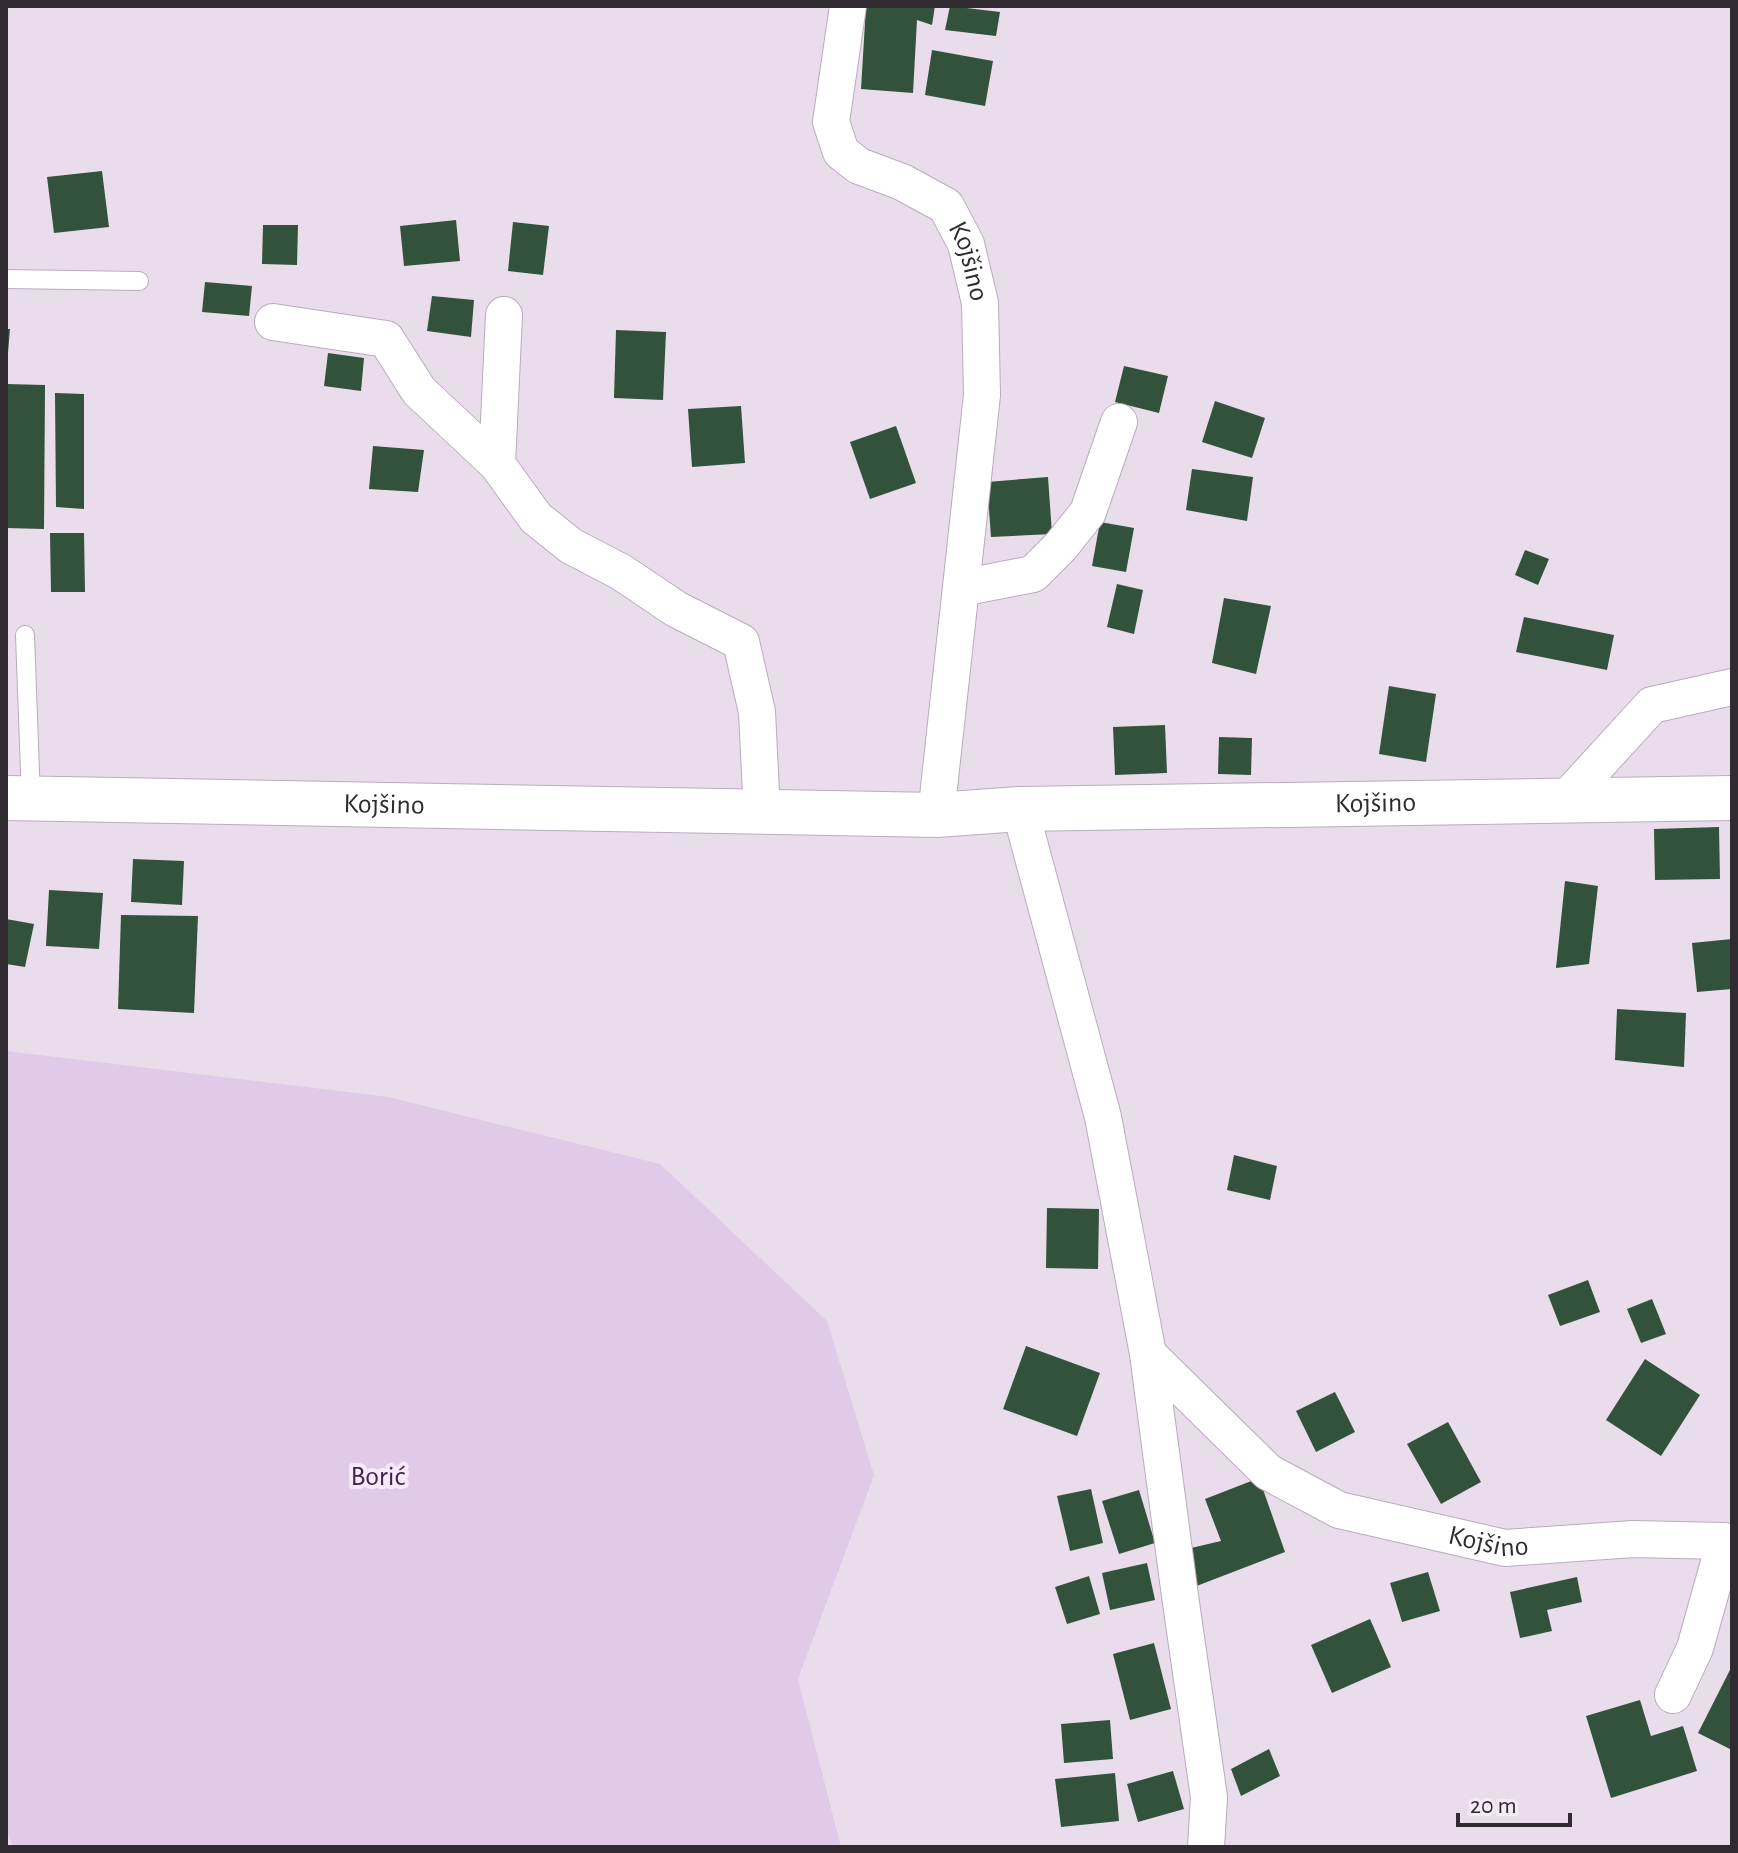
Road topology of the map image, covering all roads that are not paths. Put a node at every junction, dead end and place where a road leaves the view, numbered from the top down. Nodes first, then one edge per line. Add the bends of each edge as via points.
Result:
1 (848, 6) edge
2 (6, 279) edge
3 (139, 281) dead end
4 (504, 315) dead end
5 (273, 322) dead end
6 (1119, 422) dead end
7 (497, 464) junction
8 (961, 588) junction
9 (25, 635) dead end
10 (1732, 687) edge
11 (19, 798) edge
12 (1732, 798) edge
13 (1566, 799) junction
14 (1020, 809) junction
15 (762, 813) junction
16 (936, 815) junction
17 (1148, 1354) junction
18 (1673, 1695) dead end
19 (1206, 1847) edge

1 - 8 street, Kojšino via 831,122 841,152 859,166 946,206 966,244 980,303 982,395
2 - 3 lane
4 - 7 street
5 - 7 street via 386,339 419,391
6 - 8 street via 1088,512 1061,546 1033,574
7 - 15 street via 536,518 571,546 741,642 757,712
8 - 16 street, Kojšino
9 - 11 lane
10 - 13 street via 1652,705
11 - 15 street, Kojšino
12 - 13 street, Kojšino
13 - 14 street, Kojšino
14 - 16 street, Kojšino
14 - 17 street via 1103,1117
15 - 16 street, Kojšino
17 - 18 street, Kojšino via 1268,1472 1339,1510 1505,1548 1633,1539 1725,1541 1695,1648
17 - 19 street via 1209,1797

